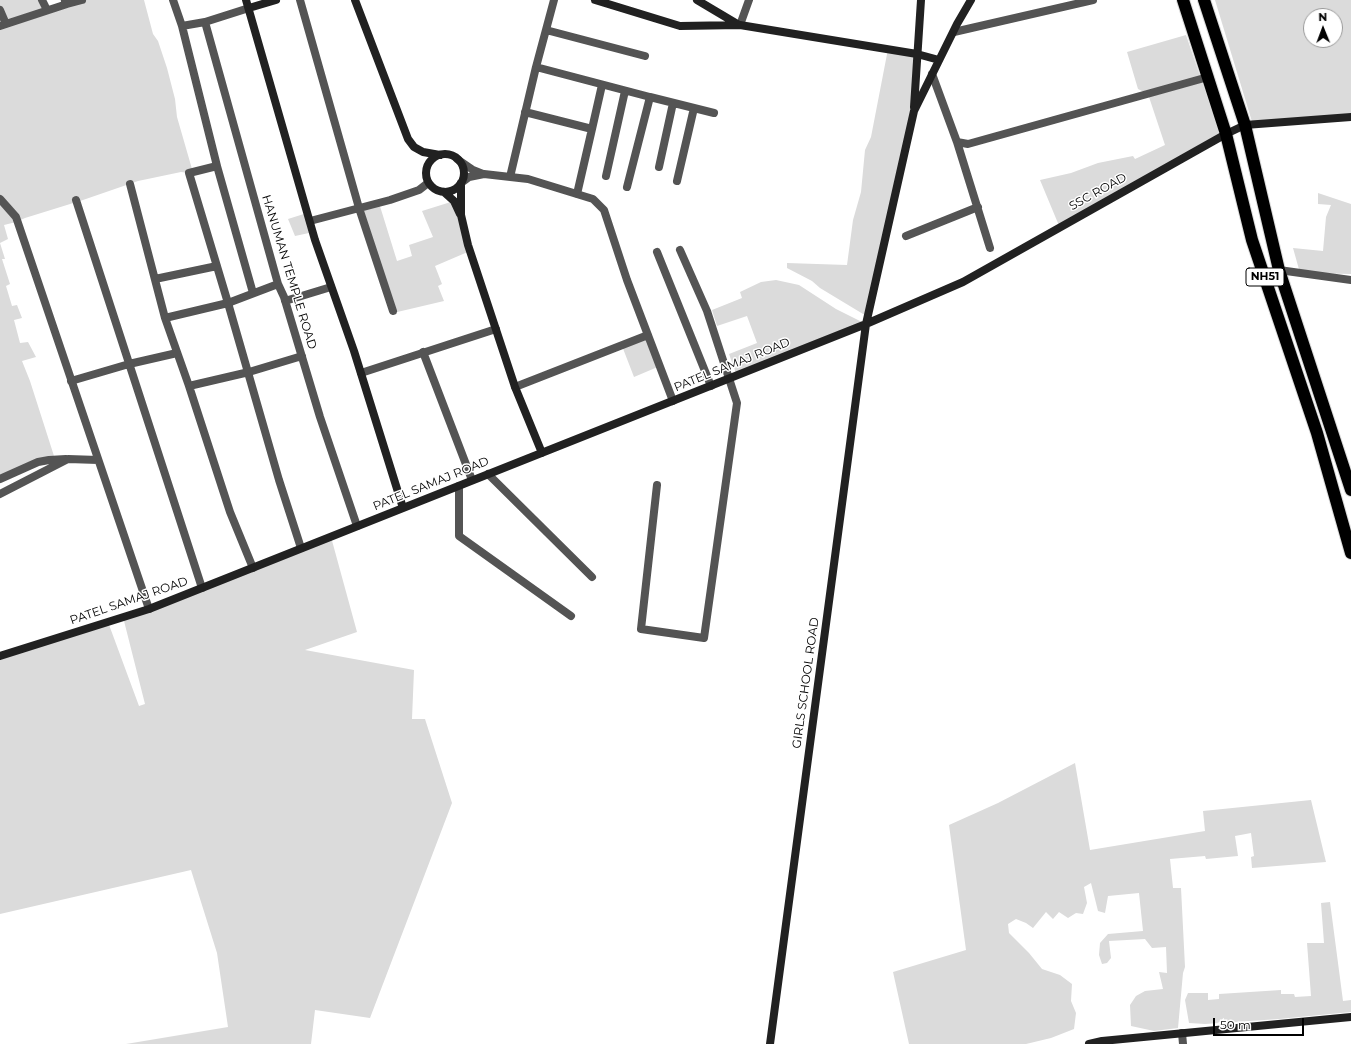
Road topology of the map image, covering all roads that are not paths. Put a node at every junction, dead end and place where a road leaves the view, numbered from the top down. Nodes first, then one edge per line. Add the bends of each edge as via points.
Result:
1 (42, 0) edge
2 (82, 0) edge
3 (173, 0) edge
4 (246, 0) edge
5 (276, 0) edge
6 (300, 0) edge
7 (355, 0) edge
8 (554, 0) edge
9 (594, 0) edge
10 (697, 0) edge
11 (749, 0) edge
12 (921, 0) edge
13 (971, 0) edge
14 (1093, 0) edge
15 (1183, 0) edge
16 (1204, 0) edge
17 (66, 2) edge
18 (707, 3) edge
19 (249, 8) junction
20 (0, 10) edge
21 (47, 10) junction
22 (205, 22) junction
23 (3, 25) edge
24 (740, 25) junction
25 (182, 26) junction
26 (546, 30) junction
27 (954, 32) junction
28 (917, 54) junction
29 (645, 56) dead end
30 (940, 60) junction
31 (536, 67) junction
32 (932, 74) junction
33 (1208, 77) junction
34 (602, 85) junction
35 (625, 91) junction
36 (650, 97) junction
37 (673, 103) junction
38 (694, 108) junction
39 (525, 112) junction
40 (914, 112) junction
41 (714, 113) dead end
42 (1351, 117) edge
43 (1245, 125) junction
44 (592, 129) junction
45 (1226, 134) junction
46 (957, 142) junction
47 (414, 147) junction
48 (440, 155) junction
49 (457, 159) junction
50 (217, 166) junction
51 (659, 167) dead end
52 (425, 172) junction
53 (484, 174) junction
54 (606, 176) dead end
55 (510, 177) junction
56 (677, 181) dead end
57 (428, 183) junction
58 (461, 183) junction
59 (130, 184) dead end
60 (627, 187) dead end
61 (444, 192) junction
62 (577, 194) junction
63 (0, 199) edge
64 (76, 200) dead end
65 (978, 207) junction
66 (359, 208) junction
67 (310, 221) junction
68 (464, 224) junction
69 (906, 236) dead end
70 (990, 248) dead end
71 (680, 250) dead end
72 (657, 252) dead end
73 (217, 266) junction
74 (1279, 270) junction
75 (155, 279) junction
76 (1351, 280) edge
77 (278, 284) junction
78 (332, 287) junction
79 (253, 293) junction
80 (285, 301) junction
81 (228, 303) junction
82 (392, 311) dead end
83 (165, 318) junction
84 (866, 324) junction
85 (496, 329) junction
86 (648, 335) junction
87 (423, 352) junction
88 (177, 353) junction
89 (302, 356) junction
90 (129, 364) junction
91 (249, 372) junction
92 (361, 373) junction
93 (730, 378) junction
94 (71, 381) junction
95 (189, 386) junction
96 (711, 386) junction
97 (515, 387) junction
98 (673, 401) junction
99 (542, 453) junction
100 (68, 459) junction
101 (98, 460) junction
102 (488, 474) junction
103 (0, 479) edge
104 (472, 480) junction
105 (657, 485) dead end
106 (459, 486) junction
107 (1351, 490) edge
108 (0, 494) edge
109 (404, 508) junction
110 (357, 526) junction
111 (301, 548) junction
112 (1351, 553) edge
113 (253, 568) junction
114 (592, 577) dead end
115 (202, 588) junction
116 (149, 609) junction
117 (571, 616) dead end
118 (0, 656) edge
119 (1351, 1016) edge
120 (1182, 1033) junction
121 (770, 1044) edge
122 (1089, 1044) edge
123 (1183, 1044) edge

1 - 21 street
2 - 17 street
3 - 25 street
4 - 19 street
5 - 19 street
6 - 66 street
7 - 47 street via 399,117
8 - 26 street
9 - 24 street via 680,26
10 - 18 street
11 - 24 street
12 - 28 street
13 - 27 street
14 - 27 street
15 - 33 highway, NH51
16 - 43 highway, NH51
17 - 21 street
18 - 24 street
19 - 22 street
19 - 67 street
20 - 23 street
21 - 23 street
22 - 25 street
22 - 77 street, HANUMAN TEMPLE ROAD
24 - 28 street
25 - 50 street
26 - 29 street
26 - 31 street
27 - 30 street
28 - 30 street
28 - 40 street
30 - 32 street
31 - 34 street
31 - 39 street
32 - 40 street
32 - 46 street
33 - 45 highway, NH51
33 - 46 street via 968,144
34 - 35 street
34 - 44 street
35 - 36 street
35 - 54 street
36 - 37 street
36 - 60 street
37 - 38 street
37 - 51 street
38 - 41 street
38 - 56 street
39 - 44 street
39 - 55 street
40 - 84 street, GIRLS SCHOOL ROAD
42 - 43 street, SSC ROAD
43 - 45 street, SSC ROAD
43 - 74 highway, NH51
44 - 62 street
45 - 84 street, SSC ROAD via 963,282
45 - 112 highway, NH51 via 1252,240 1317,433
46 - 65 street
47 - 48 street via 423,152
47 - 52 street via 423,160
48 - 49 street via 446,154
48 - 52 street via 430,161
49 - 53 street
49 - 58 street via 464,170
50 - 73 street via 189,173
50 - 79 street
52 - 57 street
53 - 55 street
53 - 58 street via 469,177
55 - 62 street via 528,179
57 - 61 street via 432,188
57 - 66 street via 419,190
58 - 61 street via 457,188
58 - 68 street
59 - 75 street
61 - 68 street via 454,201
62 - 86 street via 593,199 604,210 626,280
63 - 94 street via 16,217
64 - 90 street
65 - 69 street
65 - 70 street
66 - 67 street
66 - 82 street
67 - 78 street
68 - 85 street via 468,245
71 - 93 street via 707,311
72 - 96 street
73 - 75 street
73 - 81 street
74 - 76 street
74 - 107 highway, NH51
75 - 83 street
77 - 79 street
77 - 80 street, HANUMAN TEMPLE ROAD
78 - 80 street
78 - 92 street
79 - 81 street
80 - 89 street, HANUMAN TEMPLE ROAD
81 - 83 street
81 - 91 street
83 - 88 street
84 - 93 street, PATEL SAMAJ ROAD
84 - 121 street, GIRLS SCHOOL ROAD
85 - 87 street
85 - 97 street
86 - 97 street
86 - 98 street
87 - 92 street
87 - 104 street
88 - 90 street
88 - 95 street
89 - 91 street
89 - 110 street, HANUMAN TEMPLE ROAD
90 - 94 street
90 - 115 street
91 - 95 street
91 - 111 street
92 - 109 street
93 - 96 street, PATEL SAMAJ ROAD
93 - 105 street via 737,403 704,638 641,629
94 - 101 street
95 - 113 street via 230,512
96 - 98 street, PATEL SAMAJ ROAD
97 - 99 street
98 - 99 street, PATEL SAMAJ ROAD
99 - 102 street, PATEL SAMAJ ROAD
100 - 101 street
100 - 103 street via 38,462
100 - 108 street
101 - 116 street
102 - 104 street, PATEL SAMAJ ROAD
102 - 114 street
104 - 106 street, PATEL SAMAJ ROAD
106 - 109 street, PATEL SAMAJ ROAD
106 - 117 street via 459,536
109 - 110 street, PATEL SAMAJ ROAD
110 - 111 street, PATEL SAMAJ ROAD
111 - 113 street, PATEL SAMAJ ROAD
113 - 115 street, PATEL SAMAJ ROAD
115 - 116 street, PATEL SAMAJ ROAD
116 - 118 street, PATEL SAMAJ ROAD
119 - 120 street
120 - 122 street
120 - 123 street

